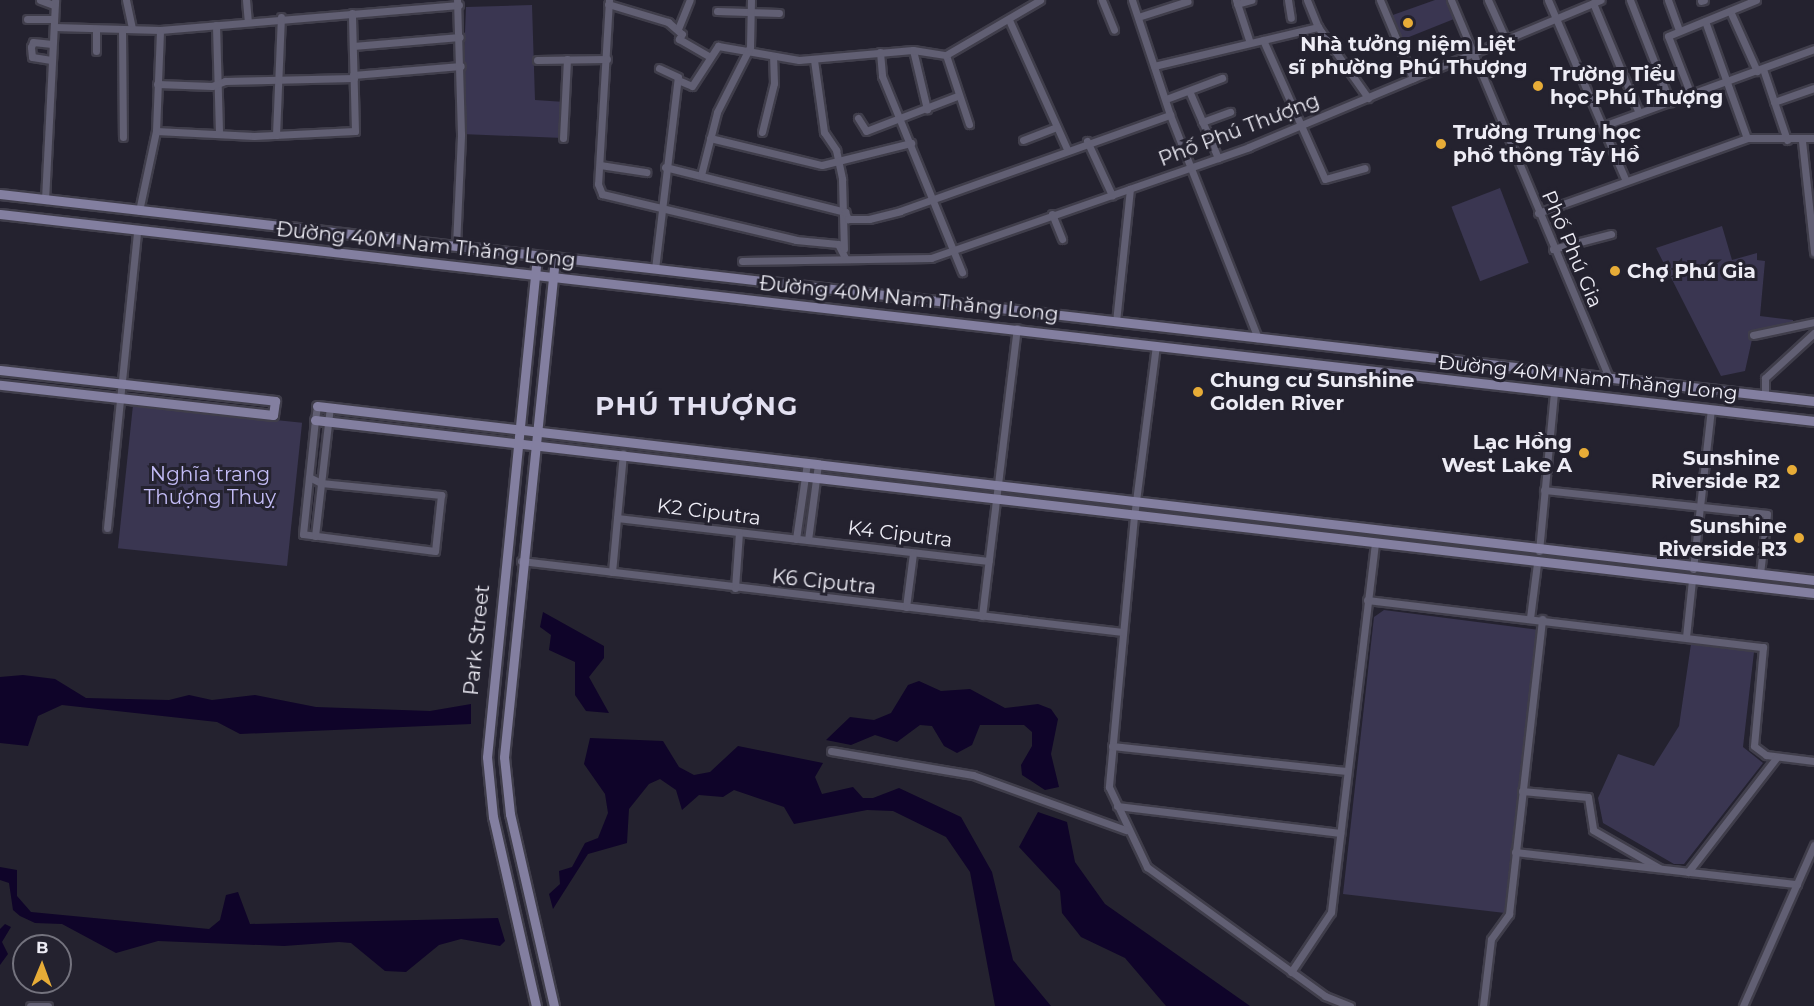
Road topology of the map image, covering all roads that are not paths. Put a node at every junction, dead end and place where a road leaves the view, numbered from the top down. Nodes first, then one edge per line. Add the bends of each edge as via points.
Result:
1 (40, 0) edge
2 (126, 0) edge
3 (246, 0) edge
4 (690, 0) edge
5 (752, 0) edge
6 (1040, 0) edge
7 (1102, 0) edge
8 (1132, 0) edge
9 (1251, 0) edge
10 (1288, 0) edge
11 (1307, 0) edge
12 (1380, 0) edge
13 (1451, 0) edge
14 (1488, 0) edge
15 (1548, 0) edge
16 (1630, 0) edge
17 (1668, 0) edge
18 (1756, 0) edge
19 (1188, 1) edge
20 (54, 2) edge
21 (609, 2) edge
22 (1236, 2) edge
23 (1591, 2) edge
24 (458, 3) edge
25 (1025, 4) edge
26 (717, 11) dead end
27 (1730, 11) junction
28 (752, 12) junction
29 (352, 13) junction
30 (778, 14) dead end
31 (281, 17) junction
32 (1138, 17) junction
33 (1291, 18) dead end
34 (1556, 18) junction
35 (27, 19) dead end
36 (1009, 20) junction
37 (248, 21) junction
38 (1705, 21) junction
39 (54, 23) junction
40 (216, 25) junction
41 (1318, 27) junction
42 (132, 28) junction
43 (678, 28) junction
44 (96, 29) junction
45 (122, 29) junction
46 (160, 30) junction
47 (1114, 30) dead end
48 (1679, 32) junction
49 (460, 37) junction
50 (1249, 40) junction
51 (1263, 40) junction
52 (1506, 40) junction
53 (52, 44) junction
54 (353, 46) junction
55 (750, 47) junction
56 (1814, 49) edge
57 (913, 50) junction
58 (96, 51) dead end
59 (880, 52) junction
60 (1474, 54) junction
61 (773, 56) junction
62 (946, 56) junction
63 (710, 57) junction
64 (567, 59) junction
65 (607, 59) junction
66 (51, 60) junction
67 (537, 60) dead end
68 (814, 60) junction
69 (461, 66) junction
70 (1154, 66) junction
71 (659, 68) dead end
72 (1760, 70) junction
73 (353, 76) junction
74 (1222, 78) dead end
75 (1413, 78) junction
76 (278, 79) junction
77 (678, 80) junction
78 (1726, 82) junction
79 (219, 83) junction
80 (157, 84) junction
81 (1814, 88) edge
82 (1190, 93) junction
83 (1690, 95) junction
84 (957, 96) junction
85 (1368, 98) junction
86 (1166, 99) junction
87 (1670, 102) junction
88 (1774, 102) junction
89 (927, 109) junction
90 (1230, 112) dead end
91 (1639, 113) junction
92 (1170, 115) junction
93 (858, 118) dead end
94 (902, 121) junction
95 (1202, 122) junction
96 (969, 124) dead end
97 (1301, 126) junction
98 (1603, 126) junction
99 (1057, 127) junction
100 (156, 131) junction
101 (762, 132) dead end
102 (219, 134) junction
103 (276, 135) junction
104 (123, 137) dead end
105 (563, 138) dead end
106 (710, 138) junction
107 (1747, 138) junction
108 (1814, 138) edge
109 (1023, 140) dead end
110 (1787, 140) junction
111 (1087, 141) junction
112 (1802, 141) junction
113 (911, 143) junction
114 (1067, 149) junction
115 (1218, 158) junction
116 (838, 162) junction
117 (600, 165) junction
118 (1191, 166) junction
119 (665, 167) junction
120 (1365, 168) dead end
121 (646, 172) dead end
122 (701, 176) junction
123 (1625, 179) junction
124 (1130, 189) junction
125 (0, 194) edge
126 (1112, 195) junction
127 (932, 197) junction
128 (45, 200) junction
129 (660, 206) junction
130 (139, 211) junction
131 (845, 212) junction
132 (1538, 213) junction
133 (0, 214) edge
134 (1052, 214) junction
135 (137, 231) junction
136 (1611, 234) dead end
137 (1062, 238) dead end
138 (456, 246) junction
139 (844, 249) junction
140 (1553, 249) junction
141 (951, 252) junction
142 (1814, 252) edge
143 (537, 256) junction
144 (555, 258) junction
145 (845, 258) junction
146 (742, 261) dead end
147 (655, 269) junction
148 (962, 272) dead end
149 (534, 275) junction
150 (553, 277) junction
151 (1116, 322) junction
152 (1814, 322) edge
153 (1159, 327) junction
154 (1017, 328) junction
155 (1814, 333) edge
156 (1753, 335) dead end
157 (1258, 338) junction
158 (1156, 345) junction
159 (0, 370) edge
160 (1609, 378) junction
161 (122, 384) junction
162 (1662, 384) junction
163 (0, 385) edge
164 (1554, 393) junction
165 (1765, 396) junction
166 (120, 398) junction
167 (1814, 401) edge
168 (1660, 403) junction
169 (317, 406) joint
170 (330, 407) junction
171 (1711, 409) junction
172 (315, 420) junction
173 (1814, 421) edge
174 (328, 422) junction
175 (518, 430) junction
176 (536, 432) junction
177 (517, 444) junction
178 (534, 446) junction
179 (623, 454) junction
180 (807, 462) junction
181 (818, 464) junction
182 (805, 474) junction
183 (816, 475) junction
184 (309, 477) junction
185 (321, 483) junction
186 (999, 486) junction
187 (512, 489) junction
188 (1544, 490) junction
189 (530, 491) junction
190 (997, 497) junction
191 (1135, 503) junction
192 (1700, 506) junction
193 (1134, 516) junction
194 (617, 518) junction
195 (107, 528) dead end
196 (739, 532) junction
197 (1376, 532) junction
198 (315, 536) junction
199 (796, 539) junction
200 (808, 540) junction
201 (1376, 545) junction
202 (1539, 551) junction
203 (913, 553) junction
204 (521, 561) junction
205 (989, 561) junction
206 (1537, 563) junction
207 (1693, 568) junction
208 (612, 572) junction
209 (1760, 574) junction
210 (1692, 580) junction
211 (1814, 580) edge
212 (735, 588) junction
213 (1814, 593) edge
214 (1367, 600) junction
215 (906, 608) junction
216 (982, 616) junction
217 (1530, 618) junction
218 (1542, 619) junction
219 (1123, 632) junction
220 (1686, 637) junction
221 (1112, 746) junction
222 (831, 751) dead end
223 (1777, 757) junction
224 (1814, 761) edge
225 (1347, 771) junction
226 (1522, 791) junction
227 (1117, 806) junction
228 (1126, 830) junction
229 (1340, 833) junction
230 (1814, 845) edge
231 (1515, 852) junction
232 (1661, 869) junction
233 (1688, 872) junction
234 (1797, 884) junction
235 (1291, 972) junction
236 (30, 1006) edge
237 (48, 1006) edge
238 (536, 1006) edge
239 (554, 1006) edge
240 (1350, 1006) edge
241 (1483, 1006) edge
242 (1743, 1006) edge

1 - 20 street
2 - 42 street
3 - 37 street
4 - 43 street
5 - 28 street
6 - 25 street
7 - 47 street
8 - 32 street
9 - 22 street
10 - 33 street
11 - 41 street
12 - 75 street
13 - 60 street, Phố Phú Gia
14 - 52 street
15 - 34 street
16 - 87 street
17 - 48 street
18 - 27 street
19 - 32 street
20 - 39 street
21 - 43 street
21 - 65 street
22 - 50 street
23 - 34 street, Phố Phú Thượng
23 - 91 street
24 - 29 street
24 - 49 street
25 - 36 street
26 - 28 street
27 - 38 street
27 - 72 street
28 - 30 street
28 - 55 street
29 - 31 street
29 - 54 street
31 - 37 street
31 - 76 street
32 - 70 street
34 - 52 street, Phố Phú Thượng
34 - 98 street
35 - 39 street
36 - 62 street
36 - 99 street
37 - 40 street
38 - 48 street
38 - 78 street
39 - 44 street
39 - 53 street
40 - 46 street
40 - 79 street
41 - 51 street
41 - 85 street
42 - 45 street
42 - 46 street
43 - 63 street via 679,39
44 - 45 street
44 - 58 street
45 - 104 street
46 - 80 street
48 - 83 street via 1668,36
49 - 54 street
49 - 69 street
50 - 51 street
50 - 70 street
51 - 97 street
52 - 60 street, Phố Phú Thượng
53 - 66 street
53 - 66 street via 33,42 31,47 32,57
54 - 73 street
55 - 61 street
55 - 63 street via 718,46
55 - 106 street via 717,112
56 - 72 street
57 - 59 street
57 - 62 street
57 - 89 street
59 - 68 street
59 - 94 street via 882,76
60 - 75 street, Phố Phú Thượng
60 - 132 street, Phố Phú Gia
61 - 68 street
61 - 101 street via 774,82
62 - 84 street
63 - 77 street via 692,86
64 - 65 street
64 - 67 street
64 - 105 street
65 - 117 street
66 - 128 street
68 - 116 street via 824,132
69 - 73 street
69 - 138 street
70 - 86 street
71 - 77 street
72 - 78 street
72 - 88 street
73 - 76 street
73 - 103 street via 355,131
74 - 82 street
75 - 85 street, Phố Phú Thượng
76 - 79 street
76 - 103 street
77 - 119 street
78 - 83 street
78 - 107 street
79 - 80 street
79 - 102 street
80 - 100 street
81 - 88 street
82 - 86 street
82 - 95 street
83 - 87 street
84 - 89 street
84 - 96 street
85 - 97 street, Phố Phú Thượng
86 - 92 street
87 - 91 street
88 - 110 street
89 - 94 street
90 - 95 street
91 - 98 street
92 - 111 street
92 - 118 street
93 - 94 street via 864,132
94 - 113 street
95 - 115 street
97 - 115 street, Phố Phú Thượng
97 - 120 street via 1328,181
98 - 123 street
99 - 109 street
99 - 114 street
100 - 102 street
100 - 130 street
102 - 103 street
106 - 116 street via 792,161
106 - 122 street
107 - 110 street
107 - 123 street
108 - 112 street
110 - 112 street
111 - 114 street
111 - 126 street
112 - 142 street
113 - 116 street
113 - 127 street
114 - 127 street
115 - 118 street, Phố Phú Thượng
116 - 131 street
117 - 121 street
117 - 129 street via 602,194
118 - 124 street, Phố Phú Thượng
118 - 157 street
119 - 122 street
119 - 129 street
122 - 131 street
123 - 132 street
124 - 126 street, Phố Phú Thượng
124 - 151 street
125 - 128 street, Đường 40M Nam Thăng Long
126 - 134 street, Phố Phú Thượng
127 - 131 street via 869,219 848,219
127 - 141 street
128 - 130 street, Đường 40M Nam Thăng Long
129 - 139 street
129 - 147 street
130 - 135 street
130 - 138 street, Đường 40M Nam Thăng Long
131 - 139 street
132 - 140 street, Phố Phú Gia
133 - 135 street, Đường 40M Nam Thăng Long
134 - 137 street
134 - 141 street, Phố Phú Thượng
135 - 149 street, Đường 40M Nam Thăng Long
135 - 161 street
136 - 140 street
138 - 143 street, Đường 40M Nam Thăng Long
139 - 145 street
140 - 160 street, Phố Phú Gia
141 - 145 street, Phố Phú Thượng via 899,262
141 - 148 street
143 - 144 street, Đường 40M Nam Thăng Long
143 - 149 street, Park Street
144 - 147 street, Đường 40M Nam Thăng Long
144 - 150 street, Park Street
145 - 146 street, Phố Phú Thượng
147 - 151 street, Đường 40M Nam Thăng Long
149 - 150 street, Đường 40M Nam Thăng Long
149 - 175 street, Park Street
150 - 154 street, Đường 40M Nam Thăng Long
150 - 176 street, Park Street
151 - 153 street, Đường 40M Nam Thăng Long
152 - 156 street
153 - 157 street, Đường 40M Nam Thăng Long
153 - 158 street
154 - 158 street, Đường 40M Nam Thăng Long
154 - 186 street
155 - 165 street via 1765,378
157 - 160 street, Đường 40M Nam Thăng Long
158 - 164 street, Đường 40M Nam Thăng Long
158 - 191 street
159 - 161 street
160 - 162 street, Đường 40M Nam Thăng Long
161 - 166 street
161 - 166 street via 274,401 273,415
162 - 165 street, Đường 40M Nam Thăng Long
162 - 168 street
163 - 166 street
164 - 168 street, Đường 40M Nam Thăng Long
164 - 188 street
165 - 167 street, Đường 40M Nam Thăng Long
166 - 195 street
168 - 171 street, Đường 40M Nam Thăng Long
169 - 170 street
169 - 172 street
170 - 174 street
170 - 175 street
171 - 173 street, Đường 40M Nam Thăng Long
171 - 192 street
172 - 174 street
172 - 184 street
174 - 177 street
174 - 185 street
175 - 176 street
175 - 177 street, Park Street
176 - 178 street, Park Street
176 - 180 street
177 - 178 street
177 - 187 street, Park Street
178 - 179 street
178 - 189 street, Park Street
179 - 182 street
179 - 194 street
180 - 181 street
180 - 182 street
181 - 183 street
181 - 186 street
182 - 183 street
182 - 199 street
183 - 190 street
183 - 200 street
184 - 185 street
184 - 198 street via 303,534
185 - 198 street
185 - 198 street via 441,495 435,551
186 - 190 street
186 - 191 street
187 - 189 street
187 - 238 street, Park Street via 487,757 493,817
188 - 192 street
188 - 202 street
189 - 204 street, Park Street
190 - 193 street
190 - 205 street
191 - 193 street
191 - 197 street
192 - 207 street
192 - 209 street via 1767,514
193 - 201 street
193 - 219 street
194 - 196 street, K2 Ciputra
194 - 208 street
196 - 199 street, K2 Ciputra
196 - 212 street
197 - 201 street
197 - 202 street
199 - 200 street, K2 Ciputra
200 - 203 street, K4 Ciputra
201 - 206 street
201 - 214 street
202 - 206 street
202 - 207 street
203 - 205 street, K4 Ciputra
203 - 215 street
204 - 208 street, K6 Ciputra
204 - 239 street, Park Street via 505,724 506,784
205 - 216 street
206 - 210 street
206 - 217 street
207 - 209 street
207 - 210 street
208 - 212 street, K6 Ciputra
209 - 211 street
210 - 213 street
210 - 220 street
212 - 215 street, K6 Ciputra
214 - 217 street
214 - 225 street
215 - 216 street, K6 Ciputra
216 - 219 street, K6 Ciputra
217 - 218 street
218 - 220 street
218 - 226 street
219 - 221 street
220 - 223 street via 1763,647 1752,738 1758,751
221 - 225 street
221 - 227 street via 1109,787
222 - 228 street via 973,775
223 - 224 street
223 - 233 street
225 - 229 street
226 - 231 street
226 - 232 street via 1588,797 1593,830
227 - 228 street
227 - 229 street
228 - 235 street via 1147,867
229 - 235 street via 1331,912
230 - 234 street
231 - 232 street
231 - 241 street via 1509,914 1491,939
232 - 233 street
233 - 234 street
234 - 242 street
235 - 240 street
236 - 237 street

